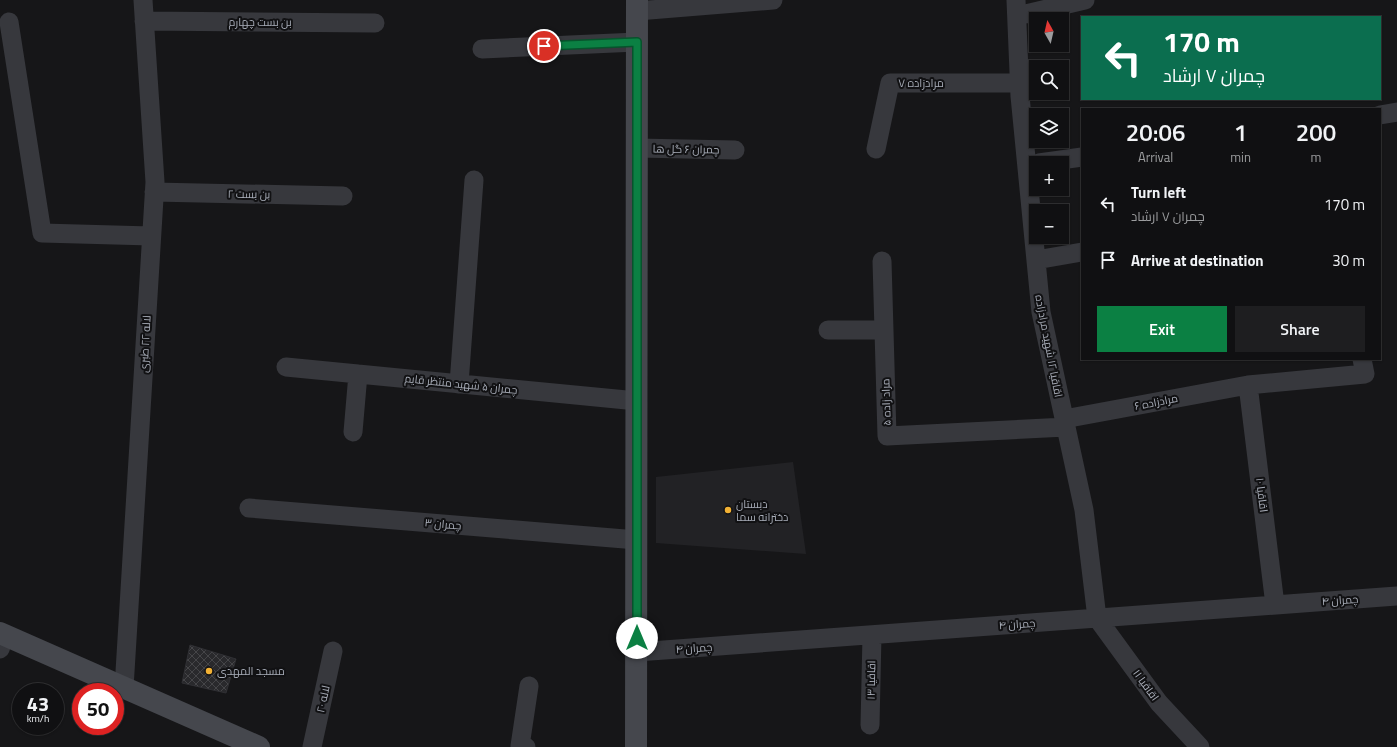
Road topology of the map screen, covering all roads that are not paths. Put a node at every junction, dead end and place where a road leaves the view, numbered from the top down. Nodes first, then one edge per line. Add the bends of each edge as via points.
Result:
1 (143, 0) edge
2 (773, 0) edge
3 (1085, 0) edge
4 (637, 6) edge
5 (1016, 8) edge
6 (144, 21) junction
7 (9, 22) dead end
8 (375, 23) dead end
9 (637, 42) junction
10 (482, 49) dead end
11 (1020, 83) junction
12 (1397, 112) edge
13 (1381, 115) edge
14 (637, 148) junction
15 (876, 149) dead end
16 (735, 150) dead end
17 (1033, 156) edge
18 (1081, 157) edge
19 (1069, 159) edge
20 (474, 180) dead end
21 (154, 192) junction
22 (344, 196) dead end
23 (1035, 196) edge
24 (151, 236) junction
25 (1081, 252) edge
26 (1036, 260) junction
27 (882, 262) dead end
28 (828, 330) dead end
29 (884, 330) junction
30 (1362, 360) edge
31 (286, 367) dead end
32 (358, 374) junction
33 (459, 384) junction
34 (1248, 385) junction
35 (637, 401) junction
36 (1065, 423) junction
37 (353, 432) dead end
38 (249, 508) dead end
39 (637, 540) junction
40 (1397, 596) edge
41 (1276, 605) junction
42 (1097, 618) junction
43 (872, 635) junction
44 (2, 639) edge
45 (333, 652) dead end
46 (637, 652) junction
47 (112, 683) edge
48 (529, 686) dead end
49 (124, 688) joint
50 (870, 725) dead end
51 (226, 740) edge
52 (259, 747) edge
53 (312, 747) edge
54 (526, 747) edge
55 (636, 747) edge
56 (1200, 747) edge

1 - 6 street, لاله ۲۲ طبری
2 - 4 street
3 - 5 street
4 - 9 main road
5 - 11 street, اقاقیا ۱۲ شهید مرادزاده
6 - 8 street, بن بست چهارم
6 - 21 street, لاله ۲۲ طبری
7 - 24 street via 42,233
9 - 10 street
9 - 14 main road
11 - 15 street, مرادزاده ۷ via 890,83
11 - 17 street, اقاقیا ۱۲ شهید مرادزاده
12 - 13 street
14 - 16 street, چمران ۶ گل ها
14 - 35 main road
18 - 19 street
20 - 33 street
21 - 22 street, بن بست ۲
21 - 24 street, لاله ۲۲ طبری
23 - 26 street, اقاقیا ۱۲ شهید مرادزاده
24 - 49 street, لاله ۲۲ طبری
25 - 26 street
26 - 36 street, اقاقیا ۱۲ شهید مرادزاده via 1041,312
27 - 29 street, مراد زاده ۵
28 - 29 street
29 - 36 street, مراد زاده ۵ via 887,436
30 - 34 street, مرادزاده ۶ via 1365,374
31 - 32 street, چمران ۵ شهید منتظر قایم
32 - 33 street, چمران ۵ شهید منتظر قایم
32 - 37 street
33 - 35 street, چمران ۵ شهید منتظر قایم
34 - 36 street, مرادزاده ۶
34 - 41 street, اقاقیا ۱۰
35 - 39 main road
36 - 42 street, اقاقیا ۱۲ شهید مرادزاده via 1084,510
38 - 39 street, چمران ۳
39 - 46 main road
40 - 41 street, چمران ۴
41 - 42 street, چمران ۴
42 - 43 street, چمران ۴
42 - 56 street, اقاقیا ۱۱ via 1159,703
43 - 46 street, چمران ۴
43 - 50 street, اقاقیا ۱۳
44 - 47 main road
45 - 53 street, لاله ۲۰
46 - 55 main road
48 - 54 street via 520,746
49 - 51 main road
51 - 52 main road

